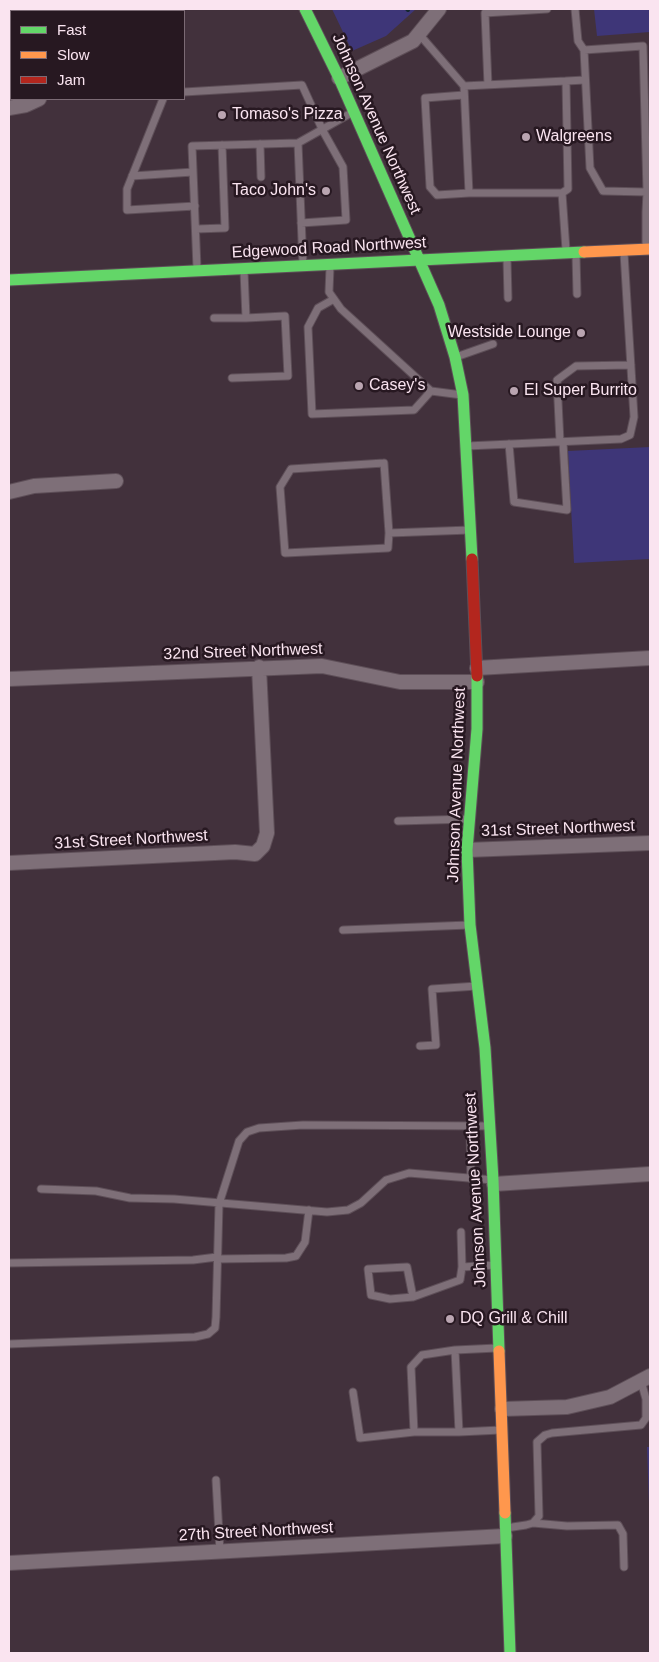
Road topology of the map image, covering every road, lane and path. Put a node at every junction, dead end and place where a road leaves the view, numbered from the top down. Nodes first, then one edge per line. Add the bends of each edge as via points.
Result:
1 (305, 9) edge
2 (439, 9) edge
3 (547, 9) edge
4 (575, 9) edge
5 (419, 34) junction
6 (584, 50) junction
7 (339, 78) junction
8 (585, 80) junction
9 (566, 81) junction
10 (488, 85) junction
11 (464, 86) junction
12 (185, 92) edge
13 (464, 95) junction
14 (37, 100) edge
15 (164, 100) edge
16 (9, 108) edge
17 (354, 112) junction
18 (323, 131) junction
19 (298, 143) junction
20 (260, 144) junction
21 (222, 145) junction
22 (193, 172) junction
23 (132, 176) junction
24 (261, 177) dead end
25 (647, 192) junction
26 (469, 193) junction
27 (562, 193) junction
28 (195, 206) junction
29 (648, 212) edge
30 (301, 222) junction
31 (196, 229) junction
32 (648, 249) edge
33 (624, 250) junction
34 (571, 253) junction
35 (506, 256) junction
36 (419, 260) junction
37 (330, 264) junction
38 (303, 266) junction
39 (244, 268) junction
40 (198, 271) junction
41 (9, 280) edge
42 (577, 294) dead end
43 (508, 298) dead end
44 (334, 299) junction
45 (214, 318) dead end
46 (246, 318) junction
47 (493, 344) dead end
48 (455, 357) junction
49 (631, 365) junction
50 (232, 378) dead end
51 (431, 390) junction
52 (463, 395) junction
53 (562, 442) junction
54 (509, 444) junction
55 (467, 446) junction
56 (116, 481) dead end
57 (9, 492) edge
58 (471, 530) junction
59 (389, 533) junction
60 (650, 658) edge
61 (259, 668) junction
62 (477, 675) junction
63 (9, 679) edge
64 (470, 819) junction
65 (398, 820) dead end
66 (650, 843) edge
67 (467, 850) junction
68 (9, 863) edge
69 (470, 925) junction
70 (343, 930) dead end
71 (477, 986) junction
72 (420, 1046) dead end
73 (470, 1126) junction
74 (490, 1126) junction
75 (650, 1174) edge
76 (471, 1179) junction
77 (493, 1182) junction
78 (41, 1189) dead end
79 (219, 1204) junction
80 (309, 1210) junction
81 (461, 1232) dead end
82 (217, 1258) junction
83 (9, 1263) edge
84 (497, 1265) junction
85 (462, 1267) junction
86 (413, 1297) junction
87 (9, 1344) edge
88 (500, 1348) junction
89 (455, 1350) junction
90 (646, 1379) edge
91 (353, 1392) dead end
92 (502, 1409) junction
93 (503, 1430) junction
94 (414, 1432) junction
95 (459, 1432) junction
96 (216, 1480) dead end
97 (533, 1523) junction
98 (505, 1532) junction
99 (220, 1552) junction
100 (9, 1564) edge
101 (624, 1567) dead end
102 (510, 1653) edge

1 - 7 street, Johnson Avenue Northwest
2 - 5 street
3 - 10 lane via 485,13
4 - 6 lane via 578,41
5 - 7 street via 413,42
5 - 11 lane
6 - 8 lane
6 - 25 lane via 643,46
7 - 17 street, Johnson Avenue Northwest
8 - 9 lane
8 - 25 lane via 590,168 603,191
9 - 10 lane
9 - 27 lane via 568,189
10 - 11 lane
11 - 13 lane
12 - 18 lane via 302,85
13 - 26 lane
13 - 26 lane via 426,98 430,187 437,194
14 - 16 street
15 - 23 lane
17 - 18 lane
17 - 36 street, Johnson Avenue Northwest
18 - 19 lane
18 - 30 lane via 343,167 346,220
19 - 20 lane
19 - 30 lane
20 - 21 lane
20 - 24 lane
21 - 22 lane via 192,146
21 - 31 lane via 225,228
22 - 23 lane
22 - 28 lane
23 - 28 lane via 127,189 127,210
25 - 29 lane
26 - 27 lane
27 - 34 lane
28 - 31 lane
29 - 32 lane
30 - 38 lane
31 - 40 lane
32 - 33 street, Edgewood Road Northwest
33 - 34 street, Edgewood Road Northwest
33 - 49 lane
34 - 35 street, Edgewood Road Northwest
34 - 42 lane
35 - 36 street, Edgewood Road Northwest
35 - 43 lane
36 - 37 street, Edgewood Road Northwest
36 - 48 street, Johnson Avenue Northwest via 439,304
37 - 38 street, Edgewood Road Northwest
37 - 44 lane via 329,292
38 - 39 street, Edgewood Road Northwest
39 - 40 street, Edgewood Road Northwest
39 - 46 lane
40 - 41 street, Edgewood Road Northwest
44 - 51 lane via 341,309
44 - 51 lane via 318,308 308,327 312,414 414,410
45 - 46 lane
46 - 50 lane via 285,316 288,376
47 - 48 lane
48 - 52 street, Johnson Avenue Northwest
49 - 53 lane via 634,417 630,435 621,439
49 - 53 lane via 576,366 557,380
51 - 52 lane
52 - 55 street, Johnson Avenue Northwest
53 - 54 lane
53 - 54 lane via 567,510 514,502
54 - 55 lane
55 - 58 street, Johnson Avenue Northwest
56 - 57 street via 34,486
58 - 59 lane
58 - 62 street, Johnson Avenue Northwest
59 - 59 lane via 384,463 291,469 280,487 285,553 388,548
60 - 62 street, 32nd Street Northwest
61 - 62 street, 32nd Street Northwest via 322,666 400,682
61 - 63 street, 32nd Street Northwest
61 - 68 street, 31st Street Northwest via 267,833 255,854 235,852
62 - 64 street, Johnson Avenue Northwest via 477,729
64 - 65 lane
64 - 67 street, Johnson Avenue Northwest
66 - 67 street, 31st Street Northwest
67 - 69 street, Johnson Avenue Northwest
69 - 70 lane
69 - 71 street, Johnson Avenue Northwest
71 - 72 lane via 432,989 436,1045
71 - 74 street, Johnson Avenue Northwest
73 - 74 lane
73 - 76 lane
73 - 79 lane via 304,1125 259,1128 247,1132 239,1141
74 - 77 street, Johnson Avenue Northwest
75 - 77 street
76 - 77 lane
76 - 80 lane via 409,1173 386,1180 348,1210
77 - 84 street, Johnson Avenue Northwest
78 - 79 lane via 96,1191 130,1198
79 - 80 lane
79 - 82 lane
80 - 82 lane via 305,1242 296,1256
81 - 85 lane
82 - 83 lane
82 - 87 lane via 215,1328 208,1334 195,1338
84 - 85 lane
84 - 88 street, Johnson Avenue Northwest
85 - 86 lane via 460,1280
86 - 86 lane via 371,1295 368,1269 408,1267
88 - 89 lane
88 - 92 street, Johnson Avenue Northwest
89 - 94 lane via 422,1355 411,1367
89 - 95 lane
90 - 92 street via 610,1397 567,1407
90 - 97 lane via 646,1418 641,1425 552,1433 537,1442 540,1511
91 - 94 lane via 360,1438
92 - 93 street, Johnson Avenue Northwest
93 - 95 lane
93 - 98 street, Johnson Avenue Northwest
94 - 95 lane
96 - 99 lane
97 - 98 lane
97 - 101 lane via 618,1525 623,1534
98 - 99 street, 27th Street Northwest
98 - 102 street, Johnson Avenue Northwest
99 - 100 street, 27th Street Northwest

